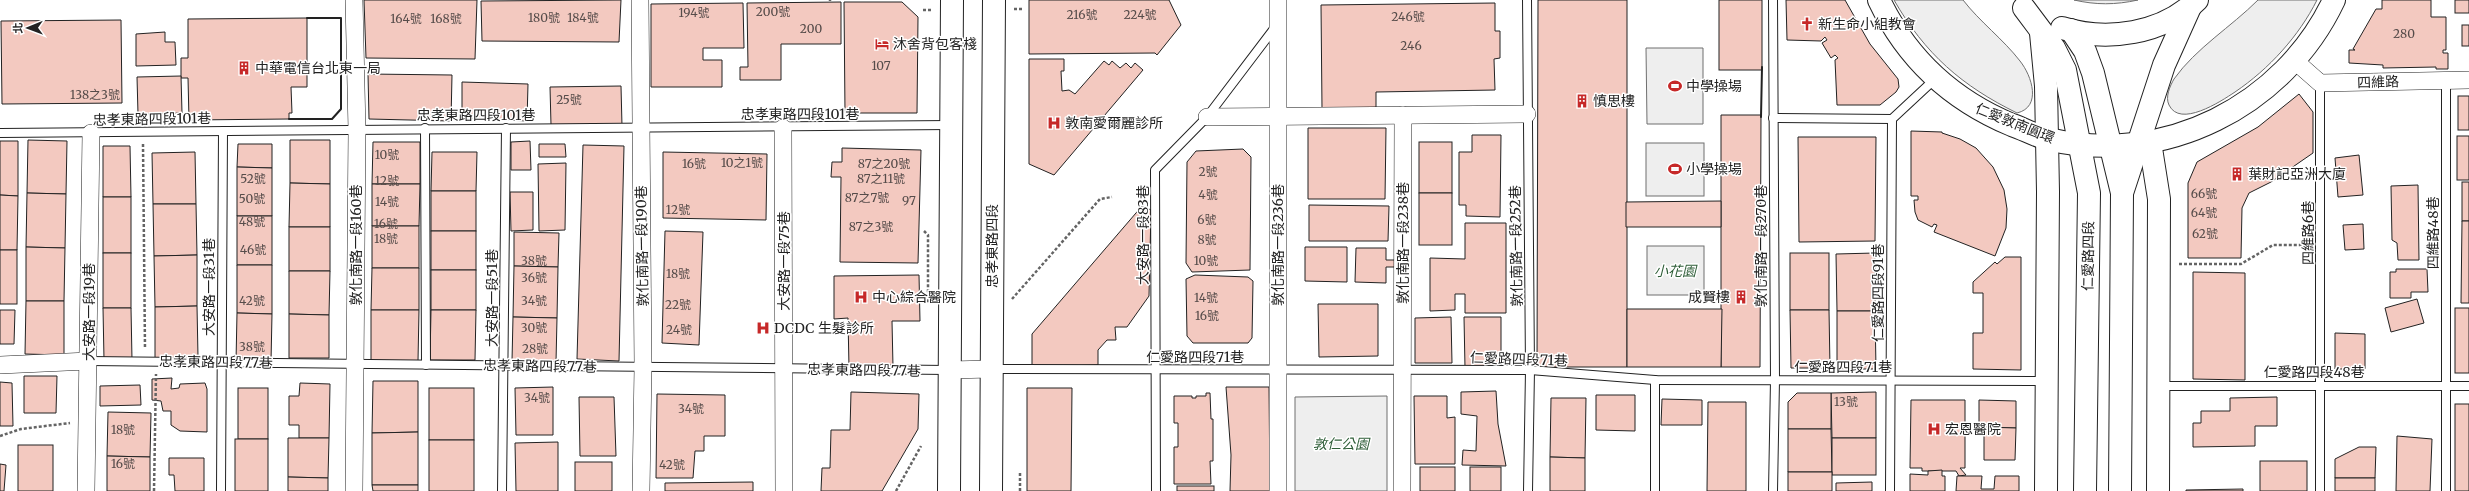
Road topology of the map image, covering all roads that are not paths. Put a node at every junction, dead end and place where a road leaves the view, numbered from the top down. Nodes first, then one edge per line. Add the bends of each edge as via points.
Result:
1 (354, 0) edge
2 (640, 0) edge
3 (952, 0) edge
4 (994, 0) edge
5 (1278, 0) edge
6 (1527, 0) edge
7 (1773, 0) edge
8 (1879, 0) edge
9 (2334, 0) edge
10 (2019, 4) edge
11 (2194, 4) edge
12 (1278, 23) junction
13 (2071, 30) junction
14 (2041, 31) junction
15 (2295, 61) junction
16 (1935, 78) junction
17 (2446, 80) junction
18 (2469, 80) edge
19 (2320, 83) junction
20 (1527, 114) junction
21 (1403, 115) junction
22 (1278, 116) junction
23 (1208, 117) junction
24 (1774, 118) junction
25 (1892, 119) junction
26 (952, 125) junction
27 (640, 127) junction
28 (425, 128) junction
29 (506, 128) junction
30 (783, 128) junction
31 (357, 130) junction
32 (223, 131) junction
33 (0, 133) edge
34 (91, 133) junction
35 (2047, 139) junction
36 (2144, 143) junction
37 (2078, 144) junction
38 (2111, 146) junction
39 (2122, 193) junction
40 (89, 361) junction
41 (222, 362) junction
42 (356, 364) junction
43 (0, 365) edge
44 (426, 365) junction
45 (504, 366) junction
46 (643, 367) junction
47 (784, 369) junction
48 (950, 370) junction
49 (991, 370) junction
50 (1156, 370) junction
51 (1278, 370) junction
52 (1402, 370) junction
53 (1530, 370) junction
54 (1655, 380) junction
55 (1775, 380) junction
56 (1891, 380) junction
57 (2047, 381) junction
58 (2320, 384) junction
59 (2159, 386) junction
60 (2446, 386) junction
61 (2469, 386) edge
62 (86, 491) edge
63 (221, 491) edge
64 (354, 491) edge
65 (502, 491) edge
66 (641, 491) edge
67 (784, 491) edge
68 (949, 491) edge
69 (991, 491) edge
70 (1156, 491) edge
71 (1278, 491) edge
72 (1402, 491) edge
73 (1528, 491) edge
74 (1655, 491) edge
75 (1773, 491) edge
76 (1890, 491) edge
77 (2046, 491) edge
78 (2085, 491) edge
79 (2120, 491) edge
80 (2158, 491) edge
81 (2320, 491) edge
82 (2446, 491) edge

1 - 31 street, 敦化南路一段160巷
2 - 27 street, 敦化南路一段190巷
3 - 26 main road
4 - 49 main road, 忠孝東路四段
5 - 12 street, 敦化南路一段236巷
6 - 20 lane, 敦化南路一段252巷
7 - 24 lane, 敦化南路一段270巷
8 - 16 main road, 仁愛敦南圓環 via 1900,37
9 - 15 main road, 仁愛敦南圓環 via 2315,34
10 - 13 main road via 2054,25
10 - 14 main road, 仁愛路四段
11 - 13 main road via 2162,23 2133,32 2102,35
11 - 36 main road via 2164,65
12 - 22 street, 敦化南路一段236巷
12 - 23 lane, 大安路一段83巷
13 - 38 main road via 2085,51 2093,73
14 - 35 main road
14 - 37 main road, 仁愛路四段 via 2054,48 2065,70
15 - 19 street
15 - 36 main road, 仁愛敦南圓環 via 2274,82 2233,112 2187,133
16 - 25 lane
16 - 35 main road, 仁愛敦南圓環 via 1969,105
17 - 18 street, 四維路
17 - 19 street, 四維路
17 - 60 lane, 四維路48巷
19 - 58 lane, 四維路6巷
20 - 21 street
20 - 53 lane, 敦化南路一段252巷
21 - 22 street
21 - 52 street, 敦化南路一段238巷
22 - 23 street
22 - 51 street, 敦化南路一段236巷
23 - 50 lane, 大安路一段83巷 via 1155,170
24 - 25 lane
24 - 55 lane, 敦化南路一段270巷
25 - 56 lane, 仁愛路四段91巷
26 - 30 lane, 忠孝東路四段101巷
26 - 48 main road
27 - 29 lane, 忠孝東路四段101巷
27 - 30 lane, 忠孝東路四段101巷
27 - 46 street, 敦化南路一段190巷
28 - 29 lane, 忠孝東路四段101巷
28 - 31 lane, 忠孝東路四段101巷
28 - 44 lane
29 - 45 lane, 大安路一段51巷
30 - 47 street, 大安路一段75巷
31 - 32 lane, 忠孝東路四段101巷
31 - 42 street, 敦化南路一段160巷
32 - 34 lane, 忠孝東路四段101巷
32 - 41 lane, 大安路一段31巷
33 - 34 lane, 忠孝東路四段101巷
34 - 40 street, 大安路一段19巷
35 - 37 main road, 仁愛敦南圓環
35 - 57 main road
36 - 38 main road, 仁愛敦南圓環
36 - 39 main road
36 - 59 main road via 2159,199
37 - 38 main road, 仁愛敦南圓環
37 - 78 main road, 仁愛路四段 via 2088,193
38 - 39 main road
39 - 79 main road
40 - 41 lane, 忠孝東路四段77巷
40 - 43 street
40 - 62 street, 大安路一段19巷
41 - 42 lane, 忠孝東路四段77巷
41 - 63 lane, 大安路一段31巷
42 - 44 lane, 忠孝東路四段77巷
42 - 64 street, 敦化南路一段160巷
44 - 45 lane, 忠孝東路四段77巷
45 - 46 lane, 忠孝東路四段77巷
45 - 65 lane, 大安路一段51巷
46 - 47 lane, 忠孝東路四段77巷
46 - 66 street, 敦化南路一段190巷
47 - 48 lane, 忠孝東路四段77巷
47 - 67 street, 大安路一段75巷
48 - 49 street, 忠孝東路四段77巷
48 - 68 main road
49 - 50 lane, 仁愛路四段71巷
49 - 69 main road, 忠孝東路四段
50 - 51 lane, 仁愛路四段71巷
50 - 70 lane, 大安路一段83巷
51 - 52 lane, 仁愛路四段71巷
51 - 71 street, 敦化南路一段236巷
52 - 53 lane, 仁愛路四段71巷
52 - 72 street, 敦化南路一段238巷
53 - 54 lane, 仁愛路四段71巷
53 - 73 lane, 敦化南路一段252巷
54 - 55 lane, 仁愛路四段71巷
54 - 74 lane
55 - 56 lane, 仁愛路四段71巷
55 - 75 lane, 敦化南路一段270巷
56 - 57 lane, 仁愛路四段71巷
56 - 76 lane, 仁愛路四段91巷
57 - 77 main road
58 - 59 lane, 仁愛路四段48巷
58 - 60 lane, 仁愛路四段48巷
58 - 81 lane, 四維路6巷
59 - 80 main road
60 - 61 lane, 仁愛路四段48巷
60 - 82 lane, 四維路48巷

